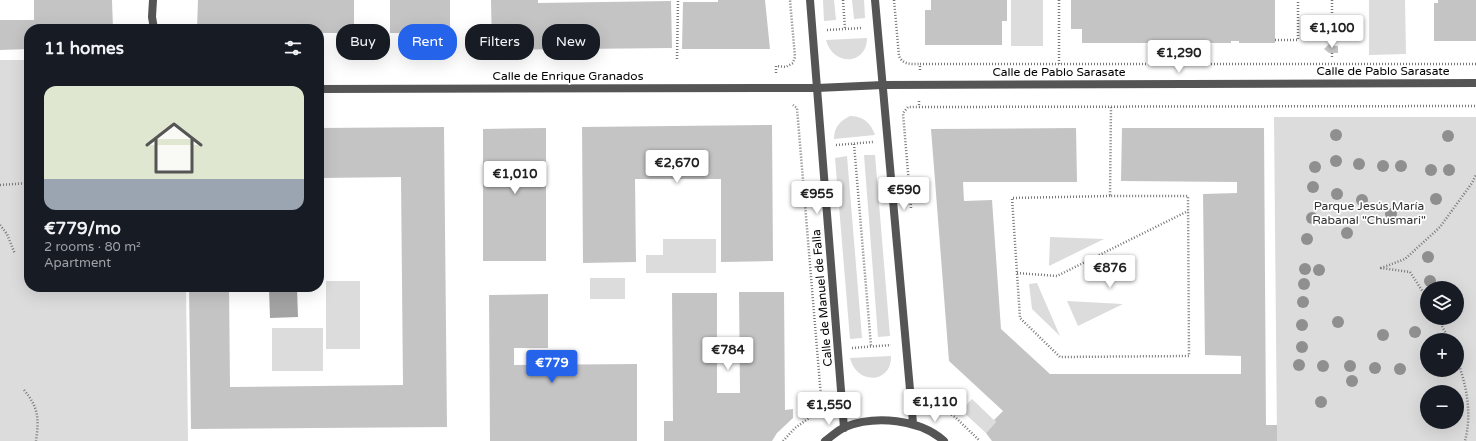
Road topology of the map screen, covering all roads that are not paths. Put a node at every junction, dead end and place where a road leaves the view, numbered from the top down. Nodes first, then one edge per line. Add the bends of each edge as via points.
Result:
1 (153, 0) edge
2 (810, 0) edge
3 (875, 0) edge
4 (153, 24) edge
5 (1476, 83) edge
6 (882, 85) junction
7 (817, 88) junction
8 (324, 89) edge
9 (913, 423) junction
10 (844, 428) junction
11 (824, 441) edge
12 (944, 441) edge

1 - 4 street
2 - 7 street, Calle de Manuel de Falla
3 - 6 street
5 - 6 street, Calle de Pablo Sarasate
6 - 7 street, Calle de Pablo Sarasate
6 - 9 street
7 - 8 street, Calle de Enrique Granados
7 - 10 street, Calle de Manuel de Falla
9 - 10 street via 888,420 860,423
9 - 12 street
10 - 11 street

